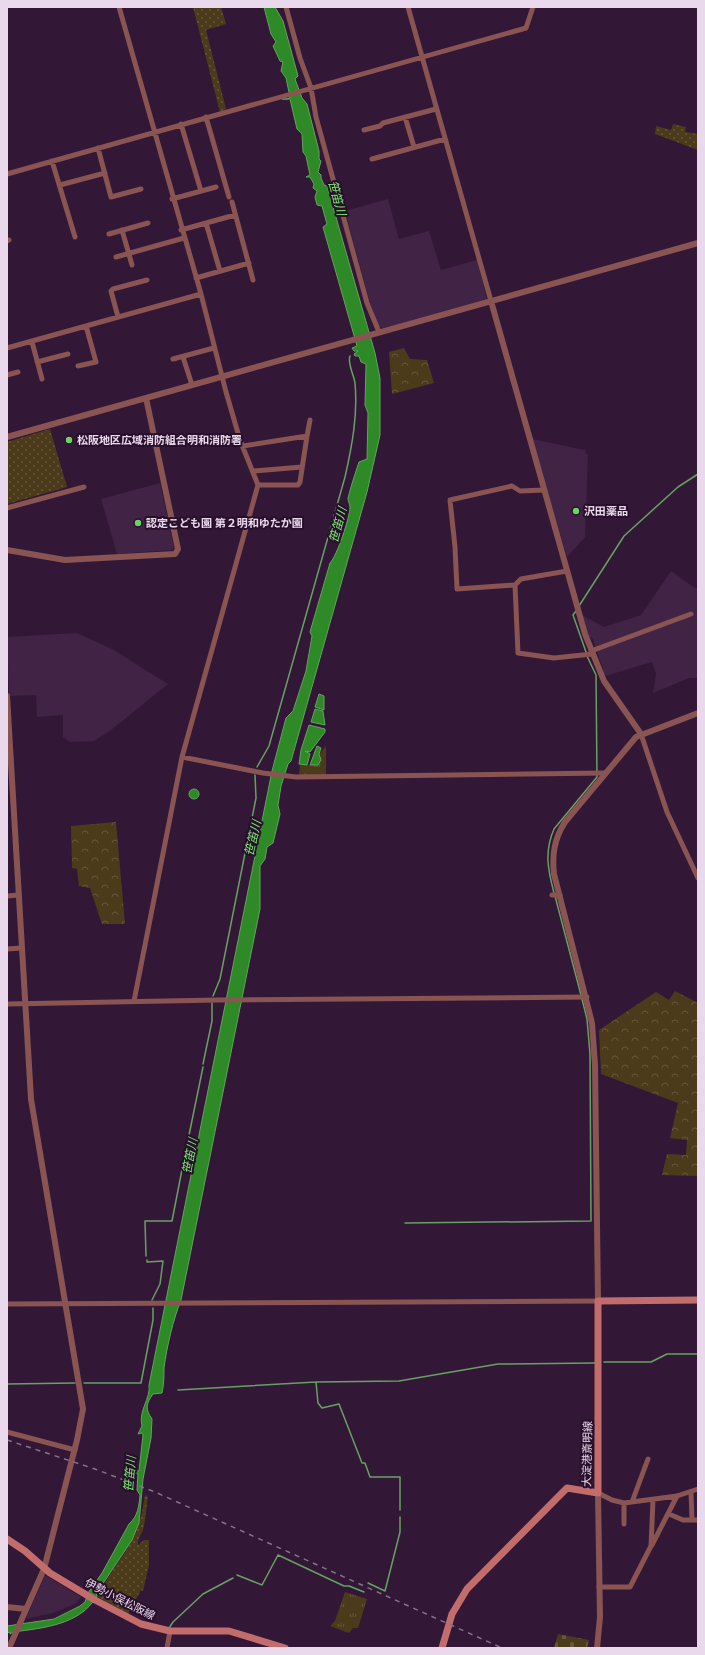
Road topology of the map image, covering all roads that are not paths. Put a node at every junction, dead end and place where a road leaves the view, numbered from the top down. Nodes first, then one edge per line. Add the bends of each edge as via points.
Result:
1 (118, 7) edge
2 (286, 7) edge
3 (408, 7) edge
4 (533, 7) edge
5 (422, 57) junction
6 (310, 88) junction
7 (436, 109) junction
8 (206, 117) junction
9 (405, 117) junction
10 (181, 124) junction
11 (364, 130) dead end
12 (154, 132) junction
13 (445, 139) junction
14 (414, 147) junction
15 (98, 148) junction
16 (372, 159) dead end
17 (52, 161) junction
18 (105, 173) junction
19 (7, 174) edge
20 (60, 185) junction
21 (216, 187) dead end
22 (142, 189) dead end
23 (201, 191) junction
24 (172, 199) junction
25 (235, 215) junction
26 (148, 223) dead end
27 (206, 223) junction
28 (122, 230) junction
29 (182, 230) junction
30 (109, 234) dead end
31 (75, 237) dead end
32 (184, 238) junction
33 (698, 243) edge
34 (129, 253) junction
35 (116, 257) dead end
36 (249, 263) junction
37 (132, 265) dead end
38 (220, 271) junction
39 (196, 278) junction
40 (147, 280) dead end
41 (253, 280) dead end
42 (201, 294) junction
43 (491, 301) junction
44 (118, 318) junction
45 (86, 326) junction
46 (379, 332) junction
47 (32, 342) junction
48 (7, 348) edge
49 (214, 348) junction
50 (68, 354) dead end
51 (183, 357) junction
52 (173, 360) dead end
53 (37, 362) junction
54 (78, 366) dead end
55 (18, 372) dead end
56 (7, 375) edge
57 (222, 377) junction
58 (42, 379) dead end
59 (192, 385) junction
60 (146, 398) junction
61 (310, 420) dead end
62 (307, 436) junction
63 (7, 437) edge
64 (242, 446) junction
65 (302, 467) junction
66 (253, 471) junction
67 (258, 485) junction
68 (84, 487) dead end
69 (544, 490) junction
70 (7, 508) edge
71 (7, 550) edge
72 (567, 571) junction
73 (515, 585) junction
74 (691, 614) dead end
75 (589, 654) junction
76 (7, 696) edge
77 (698, 713) edge
78 (641, 734) junction
79 (8, 739) edge
80 (182, 757) junction
81 (600, 773) junction
82 (698, 878) edge
83 (19, 895) junction
84 (7, 896) edge
85 (22, 948) junction
86 (7, 949) edge
87 (583, 997) junction
88 (134, 1001) junction
89 (25, 1003) junction
90 (7, 1004) edge
91 (698, 1300) edge
92 (598, 1301) junction
93 (7, 1304) edge
94 (65, 1304) junction
95 (7, 1432) edge
96 (75, 1450) junction
97 (648, 1459) dead end
98 (698, 1489) edge
99 (690, 1492) junction
100 (598, 1493) junction
101 (678, 1496) junction
102 (653, 1500) junction
103 (632, 1502) junction
104 (624, 1503) junction
105 (669, 1514) junction
106 (692, 1520) junction
107 (698, 1520) edge
108 (624, 1524) dead end
109 (7, 1539) edge
110 (652, 1546) junction
111 (44, 1568) junction
112 (599, 1587) junction
113 (7, 1607) edge
114 (26, 1609) junction
115 (170, 1631) junction
116 (9, 1648) edge
117 (167, 1648) edge
118 (285, 1648) edge
119 (442, 1648) edge
120 (597, 1648) edge

1 - 12 street
2 - 6 street
3 - 5 street
4 - 5 street via 526,28
5 - 6 street
5 - 7 street
6 - 8 street
6 - 46 street via 368,303
7 - 9 street
7 - 13 street
8 - 10 street
8 - 25 street
9 - 11 street
9 - 14 street
10 - 12 street
10 - 23 street
12 - 15 street
12 - 24 street
13 - 14 street
13 - 43 street
14 - 16 street
15 - 17 street
15 - 18 street
17 - 19 street
17 - 20 street
18 - 20 street
18 - 22 street via 111,197
20 - 31 street
21 - 23 street
23 - 24 street
24 - 29 street
25 - 27 street
25 - 36 street
26 - 28 street
27 - 29 street
27 - 38 street
28 - 30 street
28 - 34 street
29 - 32 street
32 - 34 street
32 - 39 street
33 - 43 street
34 - 35 street
34 - 37 street
36 - 38 street
36 - 41 street
38 - 39 street
39 - 42 street
40 - 44 street via 111,291
42 - 44 street
42 - 49 street
43 - 46 street
43 - 69 street
44 - 45 street
45 - 47 street
45 - 54 street via 96,362
46 - 57 street
47 - 48 street
47 - 53 street
49 - 51 street
49 - 57 street
50 - 53 street
51 - 52 street
51 - 59 street
53 - 58 street
55 - 56 street
57 - 59 street
57 - 64 street
59 - 60 street
60 - 63 street
60 - 71 street via 178,549 175,554 66,560
61 - 62 street
62 - 64 street
62 - 65 street
64 - 66 street
65 - 66 street
65 - 67 street via 298,485
66 - 67 street
67 - 80 street
68 - 70 street
69 - 72 street
69 - 73 street via 520,491 512,486 450,500 457,589
72 - 73 street via 521,579
72 - 75 street
73 - 75 street via 518,653 554,658
74 - 75 street
75 - 78 street via 608,688
76 - 79 street
77 - 78 street
78 - 81 street
78 - 82 street via 662,800
79 - 83 street
80 - 81 street via 294,777
80 - 88 street
81 - 87 street via 565,822 553,851 556,895
83 - 84 street
83 - 85 street
85 - 86 street
85 - 89 street
87 - 88 street
87 - 92 street via 592,1023 595,1065
88 - 89 street
89 - 90 street
89 - 94 street via 32,1111
91 - 92 main road
92 - 94 street
92 - 100 main road, 大淀港斎明線
93 - 94 street
94 - 96 street via 83,1409
95 - 96 street
96 - 111 street
97 - 103 street
98 - 99 street
99 - 101 street
99 - 106 street
100 - 104 street
100 - 112 street
100 - 119 main road, 大淀港斎明線 via 567,1488 467,1590 452,1614
101 - 102 street
101 - 105 street
102 - 103 street
102 - 110 street
103 - 104 street
104 - 108 street
105 - 106 street via 684,1520
105 - 110 street
106 - 107 street
109 - 111 main road, 伊勢小俣松阪線
110 - 112 street via 630,1587
111 - 114 street
111 - 115 main road, 伊勢小俣松阪線 via 86,1595 141,1624
112 - 120 street
113 - 114 street
114 - 116 street
115 - 117 street
115 - 118 main road, 伊勢小俣松阪線 via 229,1631

